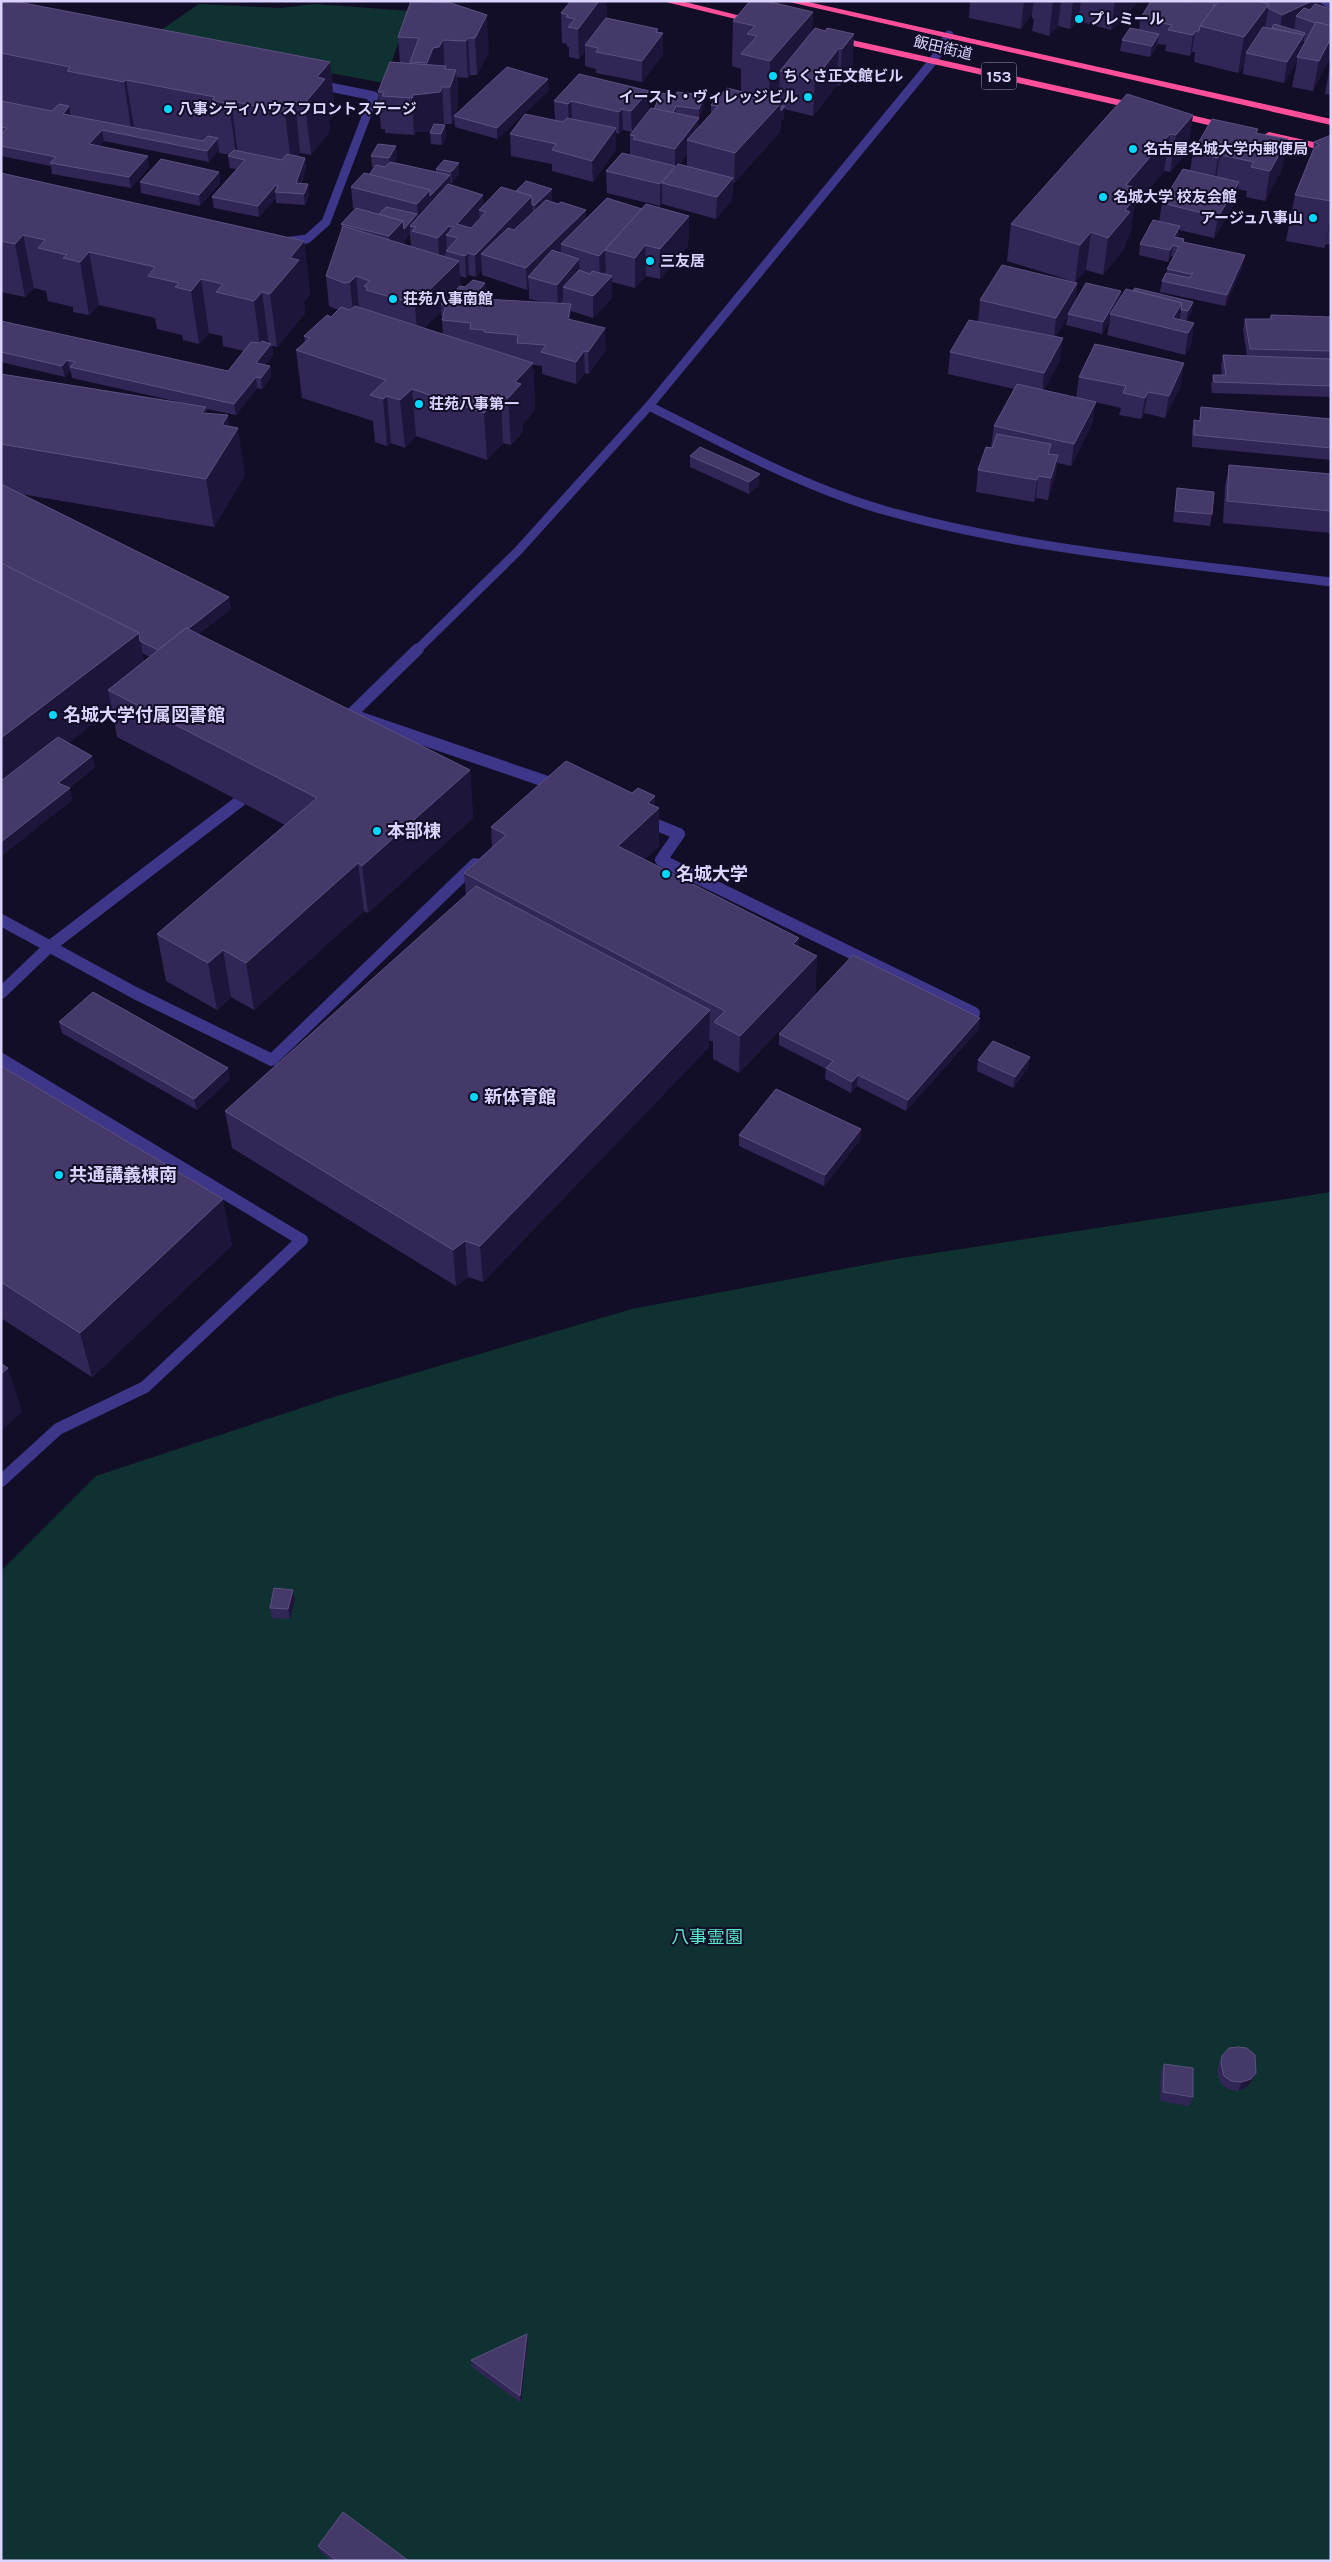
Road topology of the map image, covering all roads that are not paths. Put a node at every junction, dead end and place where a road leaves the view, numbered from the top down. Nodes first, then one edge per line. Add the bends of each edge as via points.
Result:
1 (667, 1) edge
2 (790, 1) edge
3 (1325, 1) edge
4 (1331, 4) edge
5 (762, 23) edge
6 (949, 35) junction
7 (819, 36) edge
8 (933, 61) junction
9 (308, 83) edge
10 (1147, 108) edge
11 (1166, 113) edge
12 (1331, 122) edge
13 (1244, 130) edge
14 (1263, 134) edge
15 (1331, 149) edge
16 (273, 244) edge
17 (649, 406) junction
18 (1331, 582) edge
19 (353, 715) junction
20 (333, 730) edge
21 (558, 789) edge
22 (240, 801) edge
23 (636, 816) edge
24 (487, 853) edge
25 (1, 920) edge
26 (48, 948) junction
27 (1, 993) edge
28 (974, 1013) edge
29 (1, 1059) edge
30 (1, 1481) edge

1 - 5 highway
2 - 6 highway, 飯田街道 / 153
3 - 4 street
6 - 8 street
6 - 12 highway, 飯田街道 / 153
7 - 8 highway, 飯田街道 / 153
8 - 10 highway, 飯田街道 / 153
8 - 17 street
9 - 16 street via 374,96 326,222 307,240
11 - 13 highway
14 - 15 highway
17 - 18 street via 796,478 886,512 972,531 1103,553
17 - 19 street via 518,552
19 - 20 street
19 - 21 street
22 - 26 street
23 - 28 street via 679,834 661,860
24 - 26 street via 272,1060 173,1014
25 - 26 street
26 - 27 street
29 - 30 street via 302,1240 145,1387 58,1429

